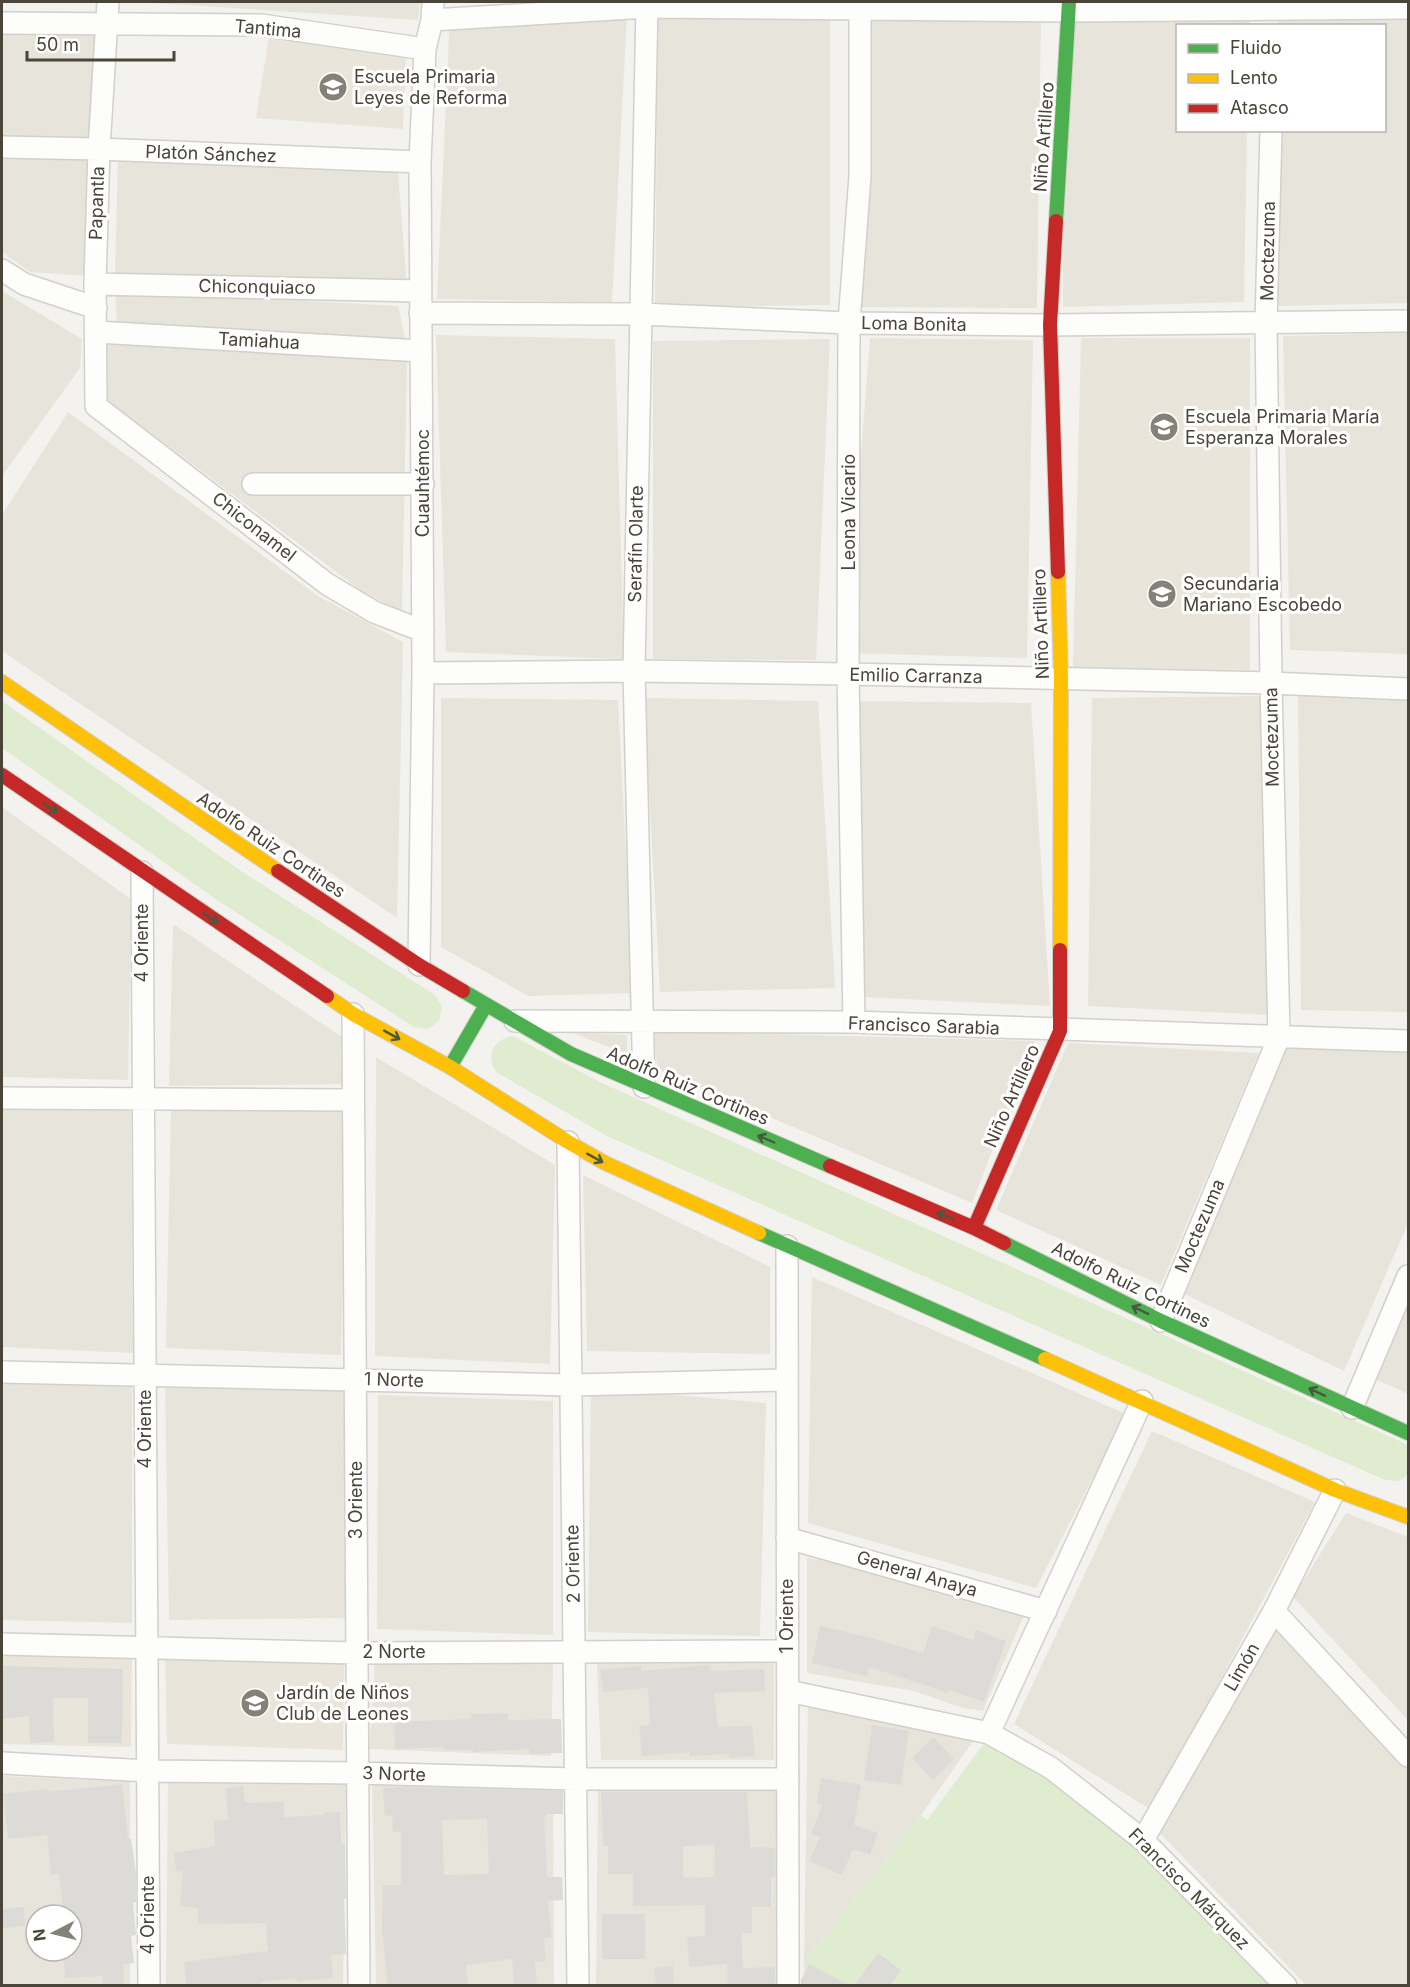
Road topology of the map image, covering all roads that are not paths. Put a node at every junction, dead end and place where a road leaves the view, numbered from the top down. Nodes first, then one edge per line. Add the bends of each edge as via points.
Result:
1 (108, 2) edge
2 (647, 4) edge
3 (860, 6) edge
4 (1069, 7) edge
5 (1408, 8) edge
6 (433, 11) edge
7 (1273, 12) edge
8 (2, 23) edge
9 (106, 24) junction
10 (425, 49) junction
11 (1271, 132) edge
12 (2, 147) edge
13 (99, 149) junction
14 (420, 162) junction
15 (2, 270) edge
16 (95, 284) junction
17 (419, 291) junction
18 (96, 308) junction
19 (420, 313) junction
20 (640, 314) junction
21 (1408, 321) edge
22 (849, 323) junction
23 (1266, 323) junction
24 (1050, 325) junction
25 (97, 332) junction
26 (421, 351) junction
27 (96, 406) joint
28 (254, 484) dead end
29 (423, 484) junction
30 (423, 631) junction
31 (634, 671) junction
32 (423, 673) junction
33 (848, 674) junction
34 (1061, 679) junction
35 (2, 682) edge
36 (1270, 683) junction
37 (1408, 688) edge
38 (2, 775) edge
39 (142, 872) junction
40 (419, 965) junction
41 (486, 1005) junction
42 (353, 1014) junction
43 (511, 1021) junction
44 (644, 1022) junction
45 (854, 1022) junction
46 (1060, 1031) junction
47 (1279, 1037) junction
48 (1408, 1041) edge
49 (450, 1067) junction
50 (644, 1087) junction
51 (2, 1098) edge
52 (143, 1099) junction
53 (353, 1100) junction
54 (568, 1142) junction
55 (974, 1228) junction
56 (787, 1246) junction
57 (1408, 1276) edge
58 (1161, 1321) junction
59 (2, 1372) edge
60 (145, 1374) junction
61 (355, 1379) junction
62 (787, 1380) junction
63 (571, 1385) junction
64 (1142, 1401) junction
65 (1352, 1408) junction
66 (1408, 1433) edge
67 (1335, 1490) junction
68 (1408, 1517) edge
69 (787, 1538) junction
70 (1046, 1611) junction
71 (1274, 1611) junction
72 (2, 1644) edge
73 (147, 1648) junction
74 (787, 1651) junction
75 (574, 1652) junction
76 (357, 1653) junction
77 (788, 1691) junction
78 (989, 1733) junction
79 (1408, 1754) edge
80 (2, 1763) edge
81 (147, 1771) junction
82 (358, 1773) junction
83 (576, 1779) junction
84 (788, 1779) junction
85 (1143, 1840) junction
86 (149, 1986) edge
87 (359, 1986) edge
88 (579, 1986) edge
89 (788, 1986) edge
90 (1286, 1986) edge

1 - 9 street, Papantla
2 - 3 street
2 - 6 street
2 - 20 street, Serafín Olarte
3 - 4 street
3 - 22 street, Leona Vicario via 860,176
4 - 7 street
4 - 24 main road, Niño Artillero
5 - 7 street
6 - 10 street, Cuauhtémoc
8 - 9 street, Tantima
9 - 10 street, Tantima via 261,25
9 - 13 street, Papantla
10 - 14 street, Cuauhtémoc
11 - 23 street, Moctezuma
12 - 13 street, Platón Sánchez
13 - 14 street, Platón Sánchez
13 - 16 street, Papantla
14 - 17 street, Cuauhtémoc
15 - 18 street via 24,284
16 - 17 street, Chiconquiaco
16 - 18 street, Papantla
17 - 19 street, Cuauhtémoc
18 - 25 street, Papantla
19 - 20 street, Loma Bonita
19 - 26 street, Cuauhtémoc
20 - 22 street, Loma Bonita
20 - 31 street, Serafín Olarte
21 - 23 street, Loma Bonita
22 - 24 street, Loma Bonita
22 - 33 street, Leona Vicario
23 - 24 street, Loma Bonita
23 - 36 street, Moctezuma
24 - 34 main road, Niño Artillero
25 - 26 street, Tamiahua
25 - 27 street, Papantla
26 - 29 street, Cuauhtémoc
27 - 30 street, Chiconamel via 327,584 374,612
28 - 29 street, Chiconamel
29 - 30 street, Cuauhtémoc
30 - 32 street, Cuauhtémoc
31 - 32 street, Emilio Carranza
31 - 33 street, Emilio Carranza
31 - 44 street, Serafín Olarte
32 - 40 street, Cuauhtémoc
33 - 34 street, Emilio Carranza
33 - 45 street, Leona Vicario
34 - 36 street, Emilio Carranza
34 - 46 main road, Niño Artillero
35 - 40 main road, Adolfo Ruiz Cortines
36 - 37 street, Emilio Carranza
36 - 47 street, Moctezuma
38 -> 39 main road
39 -> 42 main road
39 - 52 street, 4 Oriente
40 - 41 main road, Adolfo Ruiz Cortines
41 - 43 main road, Adolfo Ruiz Cortines
41 - 49 main road
42 -> 49 main road
42 - 53 street, 3 Oriente
43 - 44 street, Francisco Sarabia
43 - 50 main road, Adolfo Ruiz Cortines
44 - 45 street, Francisco Sarabia
44 - 50 street, Serafín Olarte
45 - 46 street, Francisco Sarabia
46 - 47 street, Francisco Sarabia
46 - 55 main road, Niño Artillero
47 - 48 street, Francisco Sarabia
47 - 58 street, Moctezuma
49 - 54 main road
55 -> 50 main road, Adolfo Ruiz Cortines
51 - 52 street
52 - 53 street
52 - 60 street, 4 Oriente
53 - 61 street, 3 Oriente
54 -> 56 main road via 605,1163
54 - 63 street, 2 Oriente
58 -> 55 main road, Adolfo Ruiz Cortines
56 - 62 street, 1 Oriente
56 - 64 main road
57 - 65 street
65 -> 58 main road, Adolfo Ruiz Cortines
59 - 60 street, 1 Norte
60 - 61 street, 1 Norte
60 - 73 street, 4 Oriente
61 - 63 street, 1 Norte
61 - 76 street, 3 Oriente
62 - 63 street, 1 Norte
62 - 69 street, 1 Oriente
63 - 75 street, 2 Oriente
64 - 67 main road
64 - 70 street
65 - 66 main road, Adolfo Ruiz Cortines
67 - 68 main road
67 - 71 street, Limón
69 - 70 street, General Anaya
69 - 74 street, 1 Oriente
70 - 78 street
71 - 79 street
71 - 85 street, Limón
72 - 73 street, 2 Norte
73 - 76 street, 2 Norte
73 - 81 street, 4 Oriente
74 - 75 street, 2 Norte
74 - 77 street, 1 Oriente
75 - 76 street, 2 Norte
75 - 83 street, 2 Oriente
76 - 82 street, 3 Oriente
77 - 78 street, Francisco Márquez
77 - 84 street, 1 Oriente
78 - 85 street, Francisco Márquez via 1051,1768
80 - 81 street, 3 Norte
81 - 82 street, 3 Norte
81 - 86 street, 4 Oriente
82 - 83 street, 3 Norte
82 - 87 street, 3 Oriente
83 - 84 street, 3 Norte
83 - 88 street, 2 Oriente
84 - 89 street, 1 Oriente
85 - 90 street, Francisco Márquez

